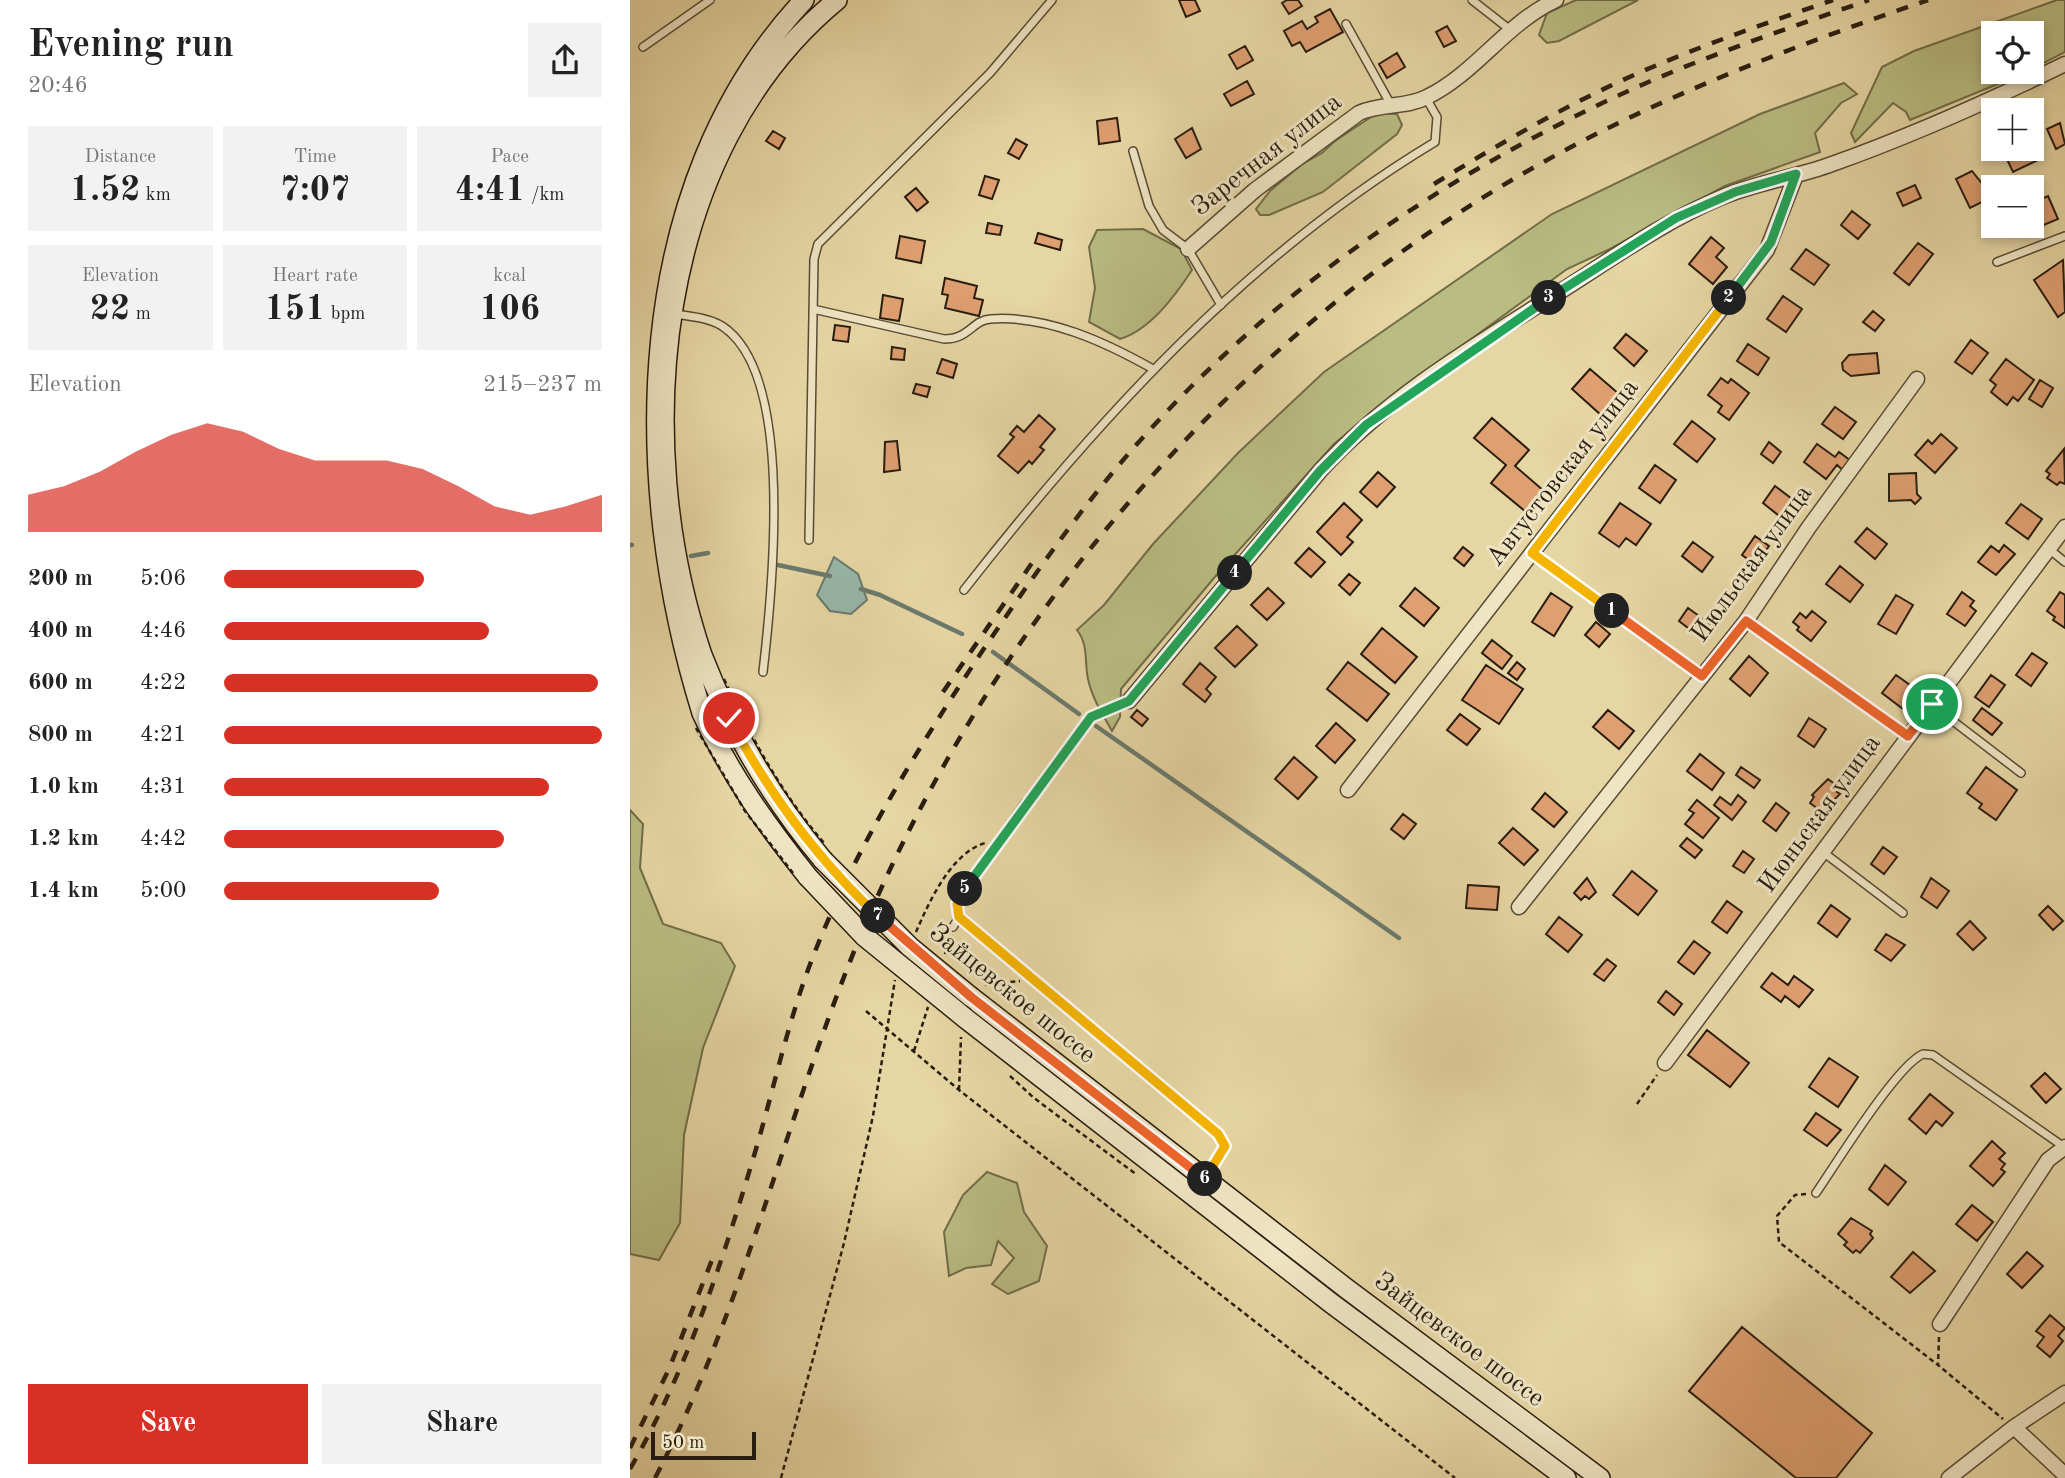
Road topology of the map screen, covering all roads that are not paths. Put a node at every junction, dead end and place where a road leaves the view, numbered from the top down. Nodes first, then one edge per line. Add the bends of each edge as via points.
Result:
1 (710, 0) edge
2 (804, 0) edge
3 (837, 0) edge
4 (1052, 0) edge
5 (1472, 0) edge
6 (1556, 0) edge
7 (1346, 24) dead end
8 (1509, 29) junction
9 (643, 47) dead end
10 (2065, 64) edge
11 (1426, 98) junction
12 (1391, 105) junction
13 (1133, 151) dead end
14 (1796, 174) junction
15 (2065, 236) edge
16 (1188, 249) junction
17 (1997, 262) dead end
18 (1221, 305) junction
19 (813, 309) junction
20 (668, 313) junction
21 (640, 360) dead end
22 (1153, 369) junction
23 (1917, 379) dead end
24 (638, 424) dead end
25 (2065, 527) edge
26 (809, 540) dead end
27 (2049, 550) junction
28 (1532, 553) junction
29 (2065, 562) edge
30 (964, 590) dead end
31 (1746, 621) junction
32 (763, 672) dead end
33 (1702, 676) junction
34 (1129, 701) road end
35 (1932, 704) junction
36 (1908, 736) junction
37 (2021, 773) dead end
38 (1348, 790) dead end
39 (1025, 803) road end
40 (1824, 852) junction
41 (1519, 907) dead end
42 (1903, 913) dead end
43 (959, 917) junction
44 (953, 927) dead end
45 (1665, 1063) road end
46 (2064, 1147) edge
47 (1204, 1180) junction
48 (1816, 1193) road end
49 (1940, 1324) road end
50 (2065, 1393) edge
51 (2014, 1427) junction
52 (2065, 1475) edge
53 (1566, 1478) edge
54 (1600, 1478) edge
55 (1949, 1478) edge

1 - 9 lane
2 - 21 main road via 732,87 687,169 652,281
3 - 20 main road, Зайцевское шоссе via 783,55 730,130 690,221
4 - 19 lane via 990,74 818,244
5 - 8 lane
6 - 8 street, Заречная улица
7 - 12 lane
8 - 11 street, Заречная улица via 1470,67
10 - 14 street via 1952,116
11 - 12 street, Заречная улица
11 - 18 lane via 1437,117 1435,142 1297,237
12 - 16 street, Заречная улица via 1360,113 1255,190
13 - 16 lane via 1149,206 1163,230
14 - 28 street, Августовская улица via 1766,250
14 - 34 street via 1735,192 1667,223 1512,322 1366,425 1320,471
15 - 17 lane
16 - 18 lane
18 - 22 lane
19 - 22 lane via 944,339 964,336 989,319 1058,325
19 - 26 lane
20 - 32 lane via 716,323 729,332 747,359 765,405 773,447 773,561
20 - 47 main road, Зайцевское шоссе, bridge via 659,394 663,491 685,604 765,782 818,854 901,938
22 - 30 lane via 1042,492
23 - 31 street, Июльская улица via 1808,527
24 - 53 main road, Зайцевское шоссе, bridge via 644,510 659,590 681,660 703,716 742,786 815,885 963,1024
25 - 27 street, Июньская улица
27 - 29 lane
27 - 35 street, Июньская улица
28 - 33 lane
28 - 38 street, Августовская улица
31 - 33 street, Июльская улица
31 - 36 lane
33 - 41 street, Июльская улица
35 - 36 street, Июньская улица
35 - 37 lane
36 - 40 street, Июньская улица
39 - 43 lane via 959,898
40 - 42 lane
40 - 45 street, Июньская улица
43 - 44 lane
43 - 47 lane via 1218,1134 1225,1146
46 - 48 lane via 1938,1059 1923,1054 1878,1103
46 - 49 street via 2048,1160
47 - 54 main road, Зайцевское шоссе
50 - 51 street
51 - 52 street
51 - 55 street

